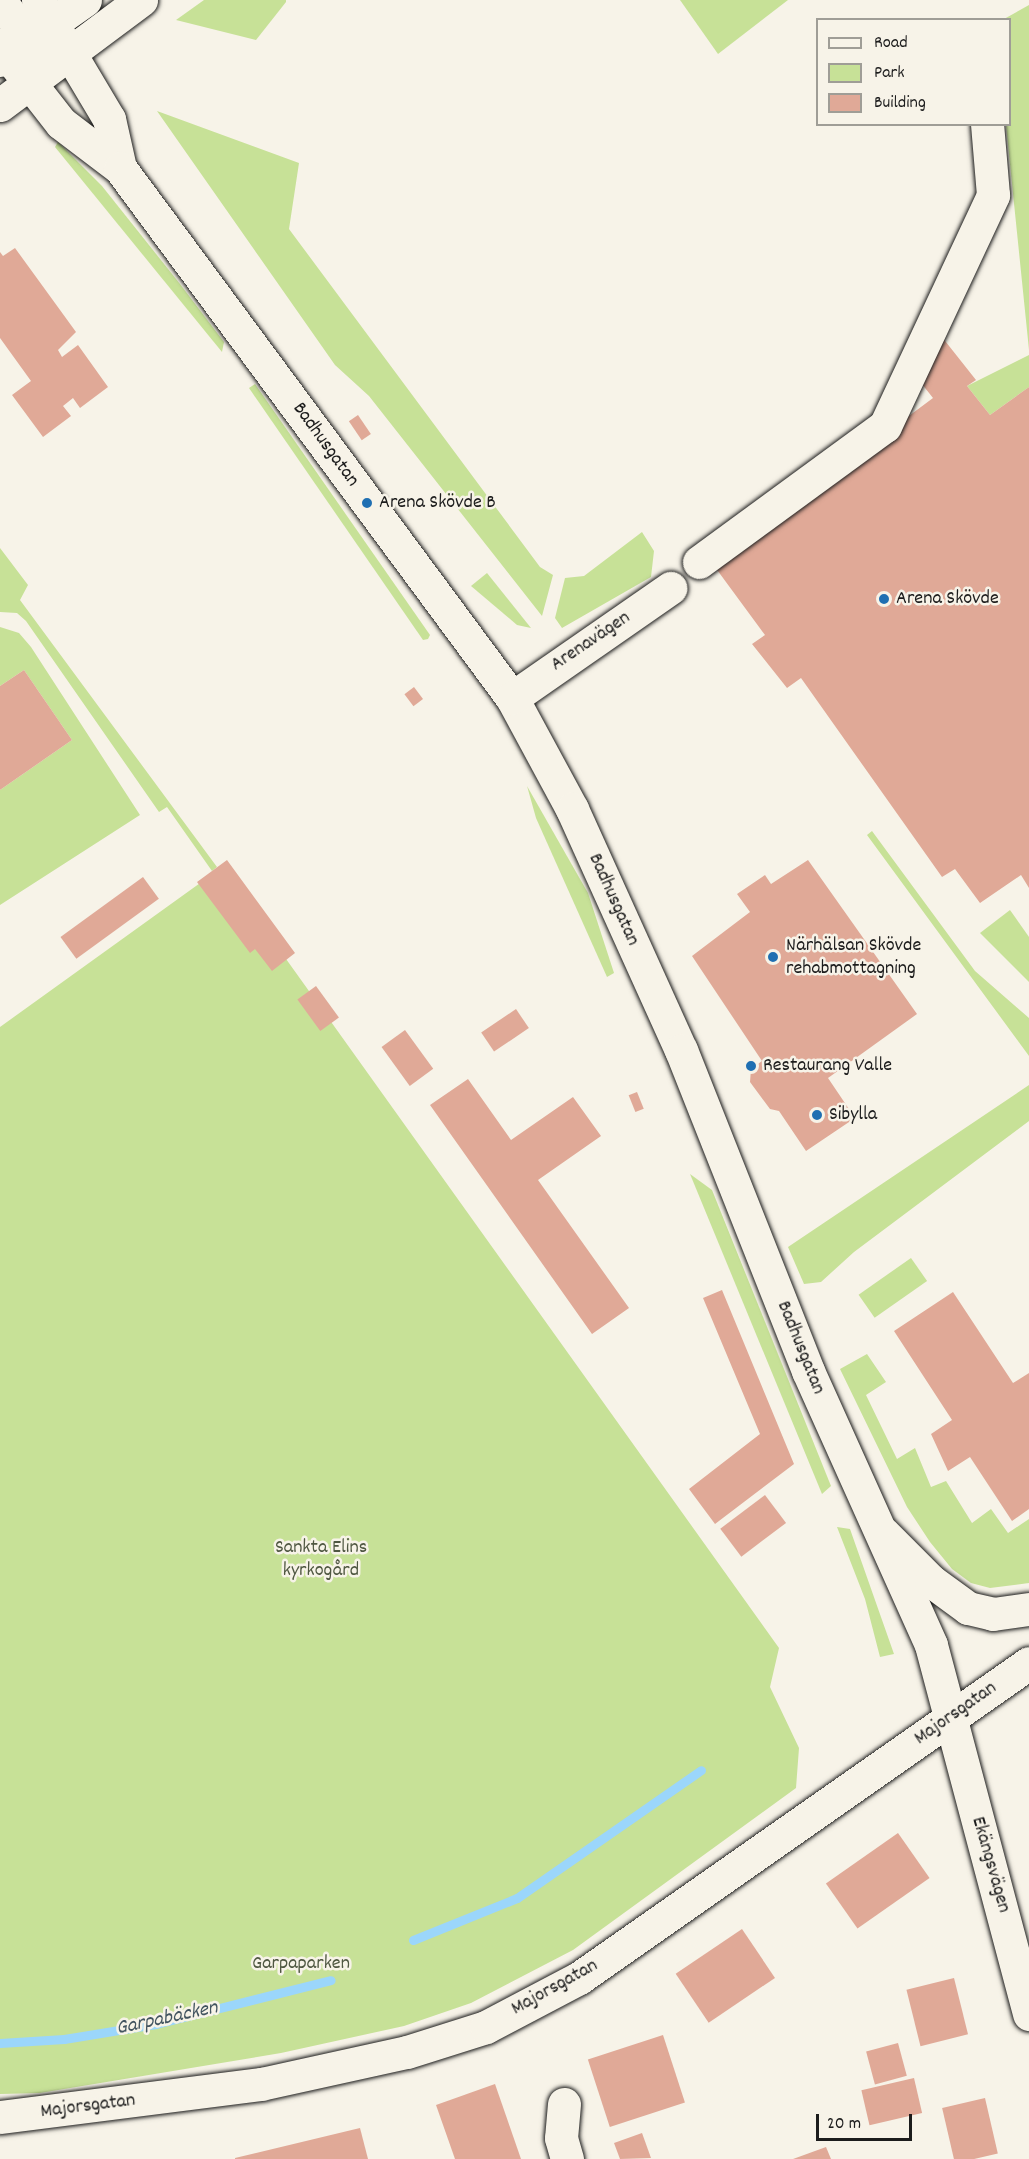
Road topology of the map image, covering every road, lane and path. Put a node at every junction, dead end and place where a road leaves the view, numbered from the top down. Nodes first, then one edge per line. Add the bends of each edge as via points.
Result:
1 (0, 0) edge
2 (85, 0) edge
3 (141, 0) edge
4 (21, 37) edge
5 (69, 54) junction
6 (30, 83) junction
7 (0, 105) edge
8 (987, 126) edge
9 (120, 168) junction
10 (699, 562) dead end
11 (670, 588) dead end
12 (512, 698) junction
13 (883, 1533) junction
14 (1029, 1609) edge
15 (1029, 1663) edge
16 (953, 1716) junction
17 (1029, 2014) edge
18 (564, 2104) dead end
19 (0, 2116) edge
20 (567, 2159) edge

1 - 4 street, Badhusgatan
2 - 4 street
3 - 5 street
4 - 5 street, Badhusgatan
4 - 6 street, Badhusgatan
5 - 6 street
5 - 9 street, Badhusgatan via 109,119
6 - 7 street
6 - 9 street, Badhusgatan via 62,123
8 - 10 street via 993,195 885,426
9 - 12 street, Badhusgatan
11 - 12 street, Arenavägen
12 - 13 street, Badhusgatan via 572,809 676,1040 808,1371
13 - 14 street via 931,1581 968,1608 993,1614
13 - 16 street, Badhusgatan via 931,1645
15 - 16 street, Majorsgatan
16 - 17 street, Ekängsvägen
16 - 19 street, Majorsgatan via 579,1978 486,2027 407,2052 261,2084
18 - 20 street via 561,2138

